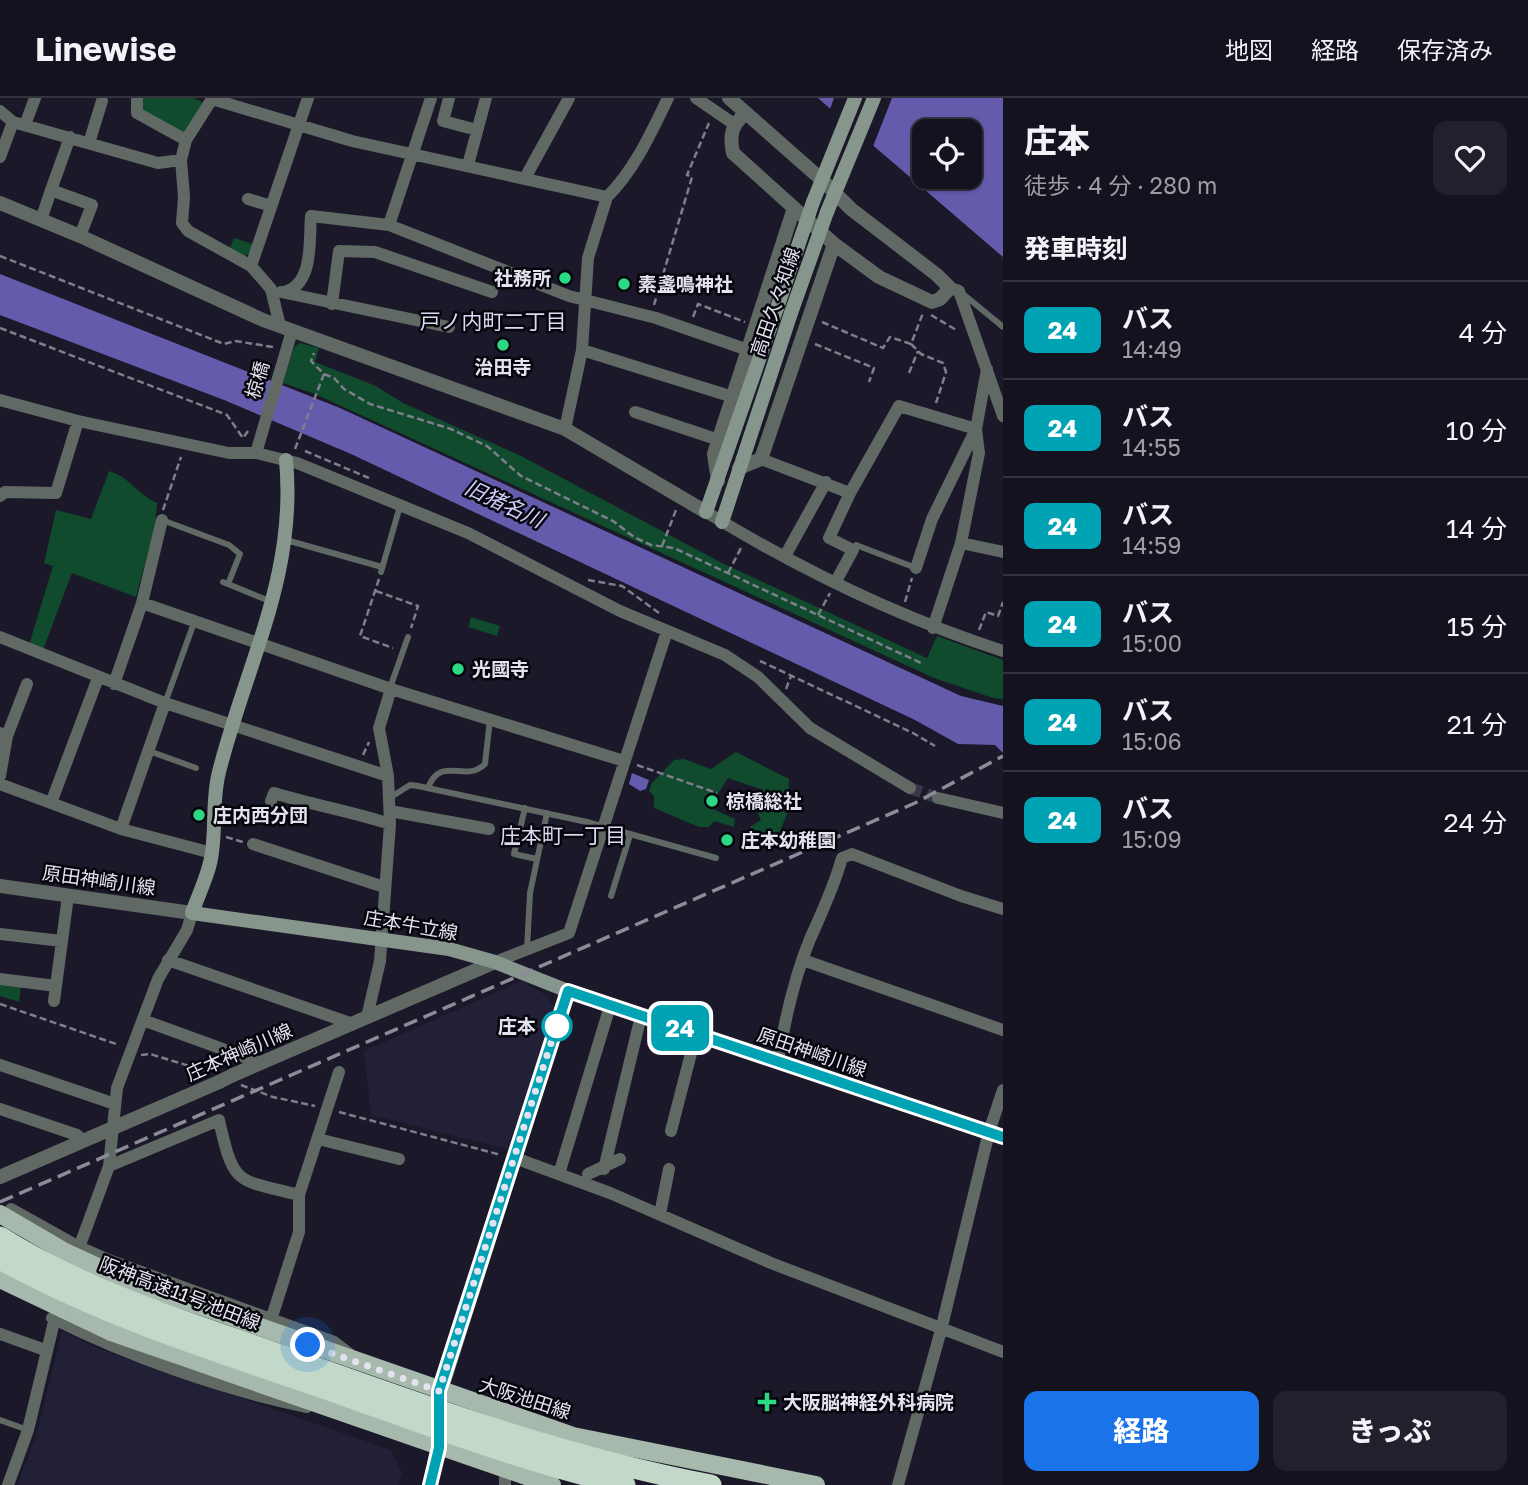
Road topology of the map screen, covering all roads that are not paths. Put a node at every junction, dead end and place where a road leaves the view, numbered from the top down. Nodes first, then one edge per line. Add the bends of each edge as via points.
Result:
1 (34, 98) edge
2 (137, 98) edge
3 (212, 98) edge
4 (307, 98) edge
5 (431, 98) edge
6 (449, 98) edge
7 (486, 98) edge
8 (569, 98) edge
9 (668, 98) edge
10 (696, 98) edge
11 (729, 98) edge
12 (855, 98) edge
13 (874, 98) edge
14 (102, 101) dead end
15 (0, 111) edge
16 (746, 113) junction
17 (19, 123) junction
18 (733, 124) junction
19 (299, 125) junction
20 (477, 130) junction
21 (70, 137) junction
22 (186, 140) junction
23 (89, 143) junction
24 (415, 153) junction
25 (0, 157) edge
26 (181, 160) junction
27 (468, 165) junction
28 (824, 175) junction
29 (525, 178) junction
30 (838, 188) junction
31 (51, 190) junction
32 (607, 197) junction
33 (248, 199) dead end
34 (0, 203) edge
35 (271, 206) junction
36 (794, 208) junction
37 (41, 220) junction
38 (389, 225) junction
39 (80, 236) junction
40 (834, 244) junction
41 (251, 266) junction
42 (955, 290) junction
43 (277, 291) junction
44 (492, 292) dead end
45 (585, 301) junction
46 (331, 304) junction
47 (784, 310) junction
48 (449, 327) dead end
49 (1003, 327) edge
50 (286, 329) junction
51 (582, 350) junction
52 (748, 350) junction
53 (987, 369) junction
54 (733, 397) junction
55 (0, 401) edge
56 (635, 412) dead end
57 (980, 414) junction
58 (1003, 415) edge
59 (78, 421) junction
60 (565, 429) junction
61 (976, 429) junction
62 (719, 440) junction
63 (257, 447) junction
64 (761, 459) junction
65 (286, 460) junction
66 (739, 468) junction
67 (827, 482) junction
68 (718, 484) junction
69 (850, 493) junction
70 (0, 496) edge
71 (400, 506) junction
72 (706, 512) junction
73 (162, 520) joint
74 (722, 522) junction
75 (286, 540) junction
76 (961, 543) junction
77 (853, 550) junction
78 (1003, 552) edge
79 (785, 556) junction
80 (915, 568) joint
81 (835, 583) junction
82 (142, 603) junction
83 (274, 603) junction
84 (195, 620) junction
85 (933, 628) junction
86 (667, 631) junction
87 (0, 637) edge
88 (408, 638) road end
89 (260, 643) junction
90 (1003, 651) edge
91 (98, 678) junction
92 (27, 684) dead end
93 (114, 684) junction
94 (391, 688) junction
95 (165, 703) junction
96 (490, 719) junction
97 (233, 727) junction
98 (3, 734) edge
99 (149, 751) junction
100 (624, 761) junction
101 (196, 768) dead end
102 (0, 776) edge
103 (388, 776) junction
104 (0, 784) edge
105 (428, 788) junction
106 (910, 788) tunnel mouth
107 (938, 798) tunnel mouth
108 (271, 801) dead end
109 (51, 803) junction
110 (524, 808) junction
111 (389, 811) junction
112 (547, 813) junction
113 (1003, 813) edge
114 (603, 827) junction
115 (121, 829) junction
116 (489, 829) dead end
117 (630, 835) junction
118 (253, 844) road end
119 (212, 853) junction
120 (716, 858) dead end
121 (537, 859) junction
122 (0, 886) edge
123 (384, 887) junction
124 (68, 895) junction
125 (611, 895) dead end
126 (1003, 909) edge
127 (192, 913) junction
128 (0, 934) edge
129 (382, 937) junction
130 (62, 941) junction
131 (527, 950) junction
132 (168, 960) junction
133 (803, 960) junction
134 (495, 962) junction
135 (0, 979) edge
136 (56, 986) junction
137 (568, 991) junction
138 (54, 1001) dead end
139 (610, 1006) junction
140 (640, 1016) junction
141 (367, 1017) junction
142 (143, 1020) junction
143 (350, 1023) junction
144 (1003, 1030) edge
145 (696, 1034) junction
146 (779, 1060) junction
147 (261, 1063) junction
148 (0, 1065) edge
149 (339, 1072) dead end
150 (1003, 1090) edge
151 (115, 1104) junction
152 (0, 1109) edge
153 (115, 1128) junction
154 (671, 1130) dead end
155 (996, 1135) edge
156 (318, 1139) junction
157 (83, 1141) junction
158 (515, 1158) junction
159 (620, 1159) dead end
160 (399, 1160) dead end
161 (109, 1167) junction
162 (604, 1169) junction
163 (669, 1169) dead end
164 (559, 1174) junction
165 (589, 1174) dead end
166 (0, 1177) edge
167 (299, 1195) junction
168 (6, 1212) edge
169 (660, 1214) junction
170 (0, 1237) edge
171 (79, 1247) junction
172 (0, 1259) edge
173 (0, 1279) edge
174 (52, 1318) junction
175 (271, 1320) junction
176 (941, 1330) junction
177 (0, 1334) edge
178 (45, 1350) junction
179 (1003, 1352) edge
180 (363, 1365) junction
181 (439, 1391) junction
182 (348, 1415) junction
183 (0, 1420) edge
184 (28, 1430) junction
185 (439, 1448) junction
186 (505, 1478) edge
187 (8, 1485) edge
188 (430, 1485) edge
189 (552, 1485) edge
190 (625, 1485) edge
191 (711, 1485) edge
192 (816, 1485) edge
193 (898, 1485) edge

1 - 17 street
2 - 22 street via 137,113
3 - 19 street
3 - 22 street
4 - 19 street
5 - 24 street
6 - 20 street via 443,121
7 - 20 street
8 - 29 street
9 - 32 street via 641,154
10 - 18 street
11 - 16 street
12 - 28 main road, 高田久々知線
13 - 30 main road, 高田久々知線
14 - 23 street
15 - 17 street
16 - 18 street
16 - 28 street
17 - 21 street
17 - 25 street
18 - 36 street via 733,153
19 - 24 street
19 - 35 street
20 - 27 street
21 - 23 street
21 - 31 street
22 - 26 street
23 - 26 street via 158,163
24 - 27 street
24 - 38 street
26 - 41 street via 182,223 188,231
27 - 29 street
28 - 30 street
28 - 47 main road, 高田久々知線, bridge
29 - 32 street
30 - 42 street
30 - 47 main road, 高田久々知線, bridge
31 - 37 street
31 - 39 street via 92,205
32 - 45 street via 588,258
33 - 35 street
34 - 37 street
35 - 41 street
36 - 40 street
36 - 52 street
37 - 39 street
38 - 43 street via 311,216 307,268 297,285
38 - 45 street
39 - 50 street
40 - 42 street via 878,277 932,302
40 - 64 street
41 - 43 street
42 - 49 lane
42 - 53 street
43 - 46 street
43 - 50 street
44 - 46 street via 375,252 339,251
45 - 51 street
45 - 52 street
46 - 48 street
47 - 66 main road, 高田久々知線
47 - 68 main road, 高田久々知線
50 - 60 street
50 - 63 street, 椋橋
51 - 54 street
51 - 60 street
52 - 54 street
53 - 57 street
53 - 58 street
54 - 62 street
55 - 59 street
56 - 62 street
57 - 58 street
57 - 61 street
59 - 63 street via 229,453
59 - 70 street via 56,493 5,492
60 - 72 street
61 - 69 street via 899,406
61 - 76 street via 979,453
61 - 80 street via 932,519
62 - 68 street via 715,454
63 - 65 street
64 - 66 street
64 - 67 street
65 - 71 street
65 - 75 main road
66 - 74 main road, 高田久々知線
67 - 69 street
67 - 79 street
68 - 72 main road, 高田久々知線
69 - 77 street via 829,538
71 - 75 lane via 382,570
71 - 86 street via 468,533
72 - 74 street
73 - 82 street
73 - 83 lane via 229,545 240,554 226,583
74 - 79 street
75 - 83 main road
76 - 78 street
76 - 85 street
77 - 80 lane via 856,545
77 - 81 street
79 - 81 street
81 - 85 street
82 - 84 street
82 - 93 street
83 - 89 main road
84 - 89 street
84 - 95 lane
85 - 90 street
86 - 100 street
86 - 106 street via 725,655 758,677 810,728
87 - 91 street
88 - 94 lane
89 - 94 street
89 - 97 main road
91 - 93 street
91 - 109 street
92 - 98 street
93 - 95 street
94 - 96 street
94 - 103 street via 379,729
95 - 97 street
95 - 99 street
96 - 100 street
96 - 105 lane via 485,764 469,772 440,771
97 - 103 street
97 - 119 main road via 213,800
98 - 102 street
99 - 101 lane
99 - 115 street
100 - 114 street
103 - 111 street
104 - 109 street
105 - 110 lane
105 - 111 lane via 410,785
107 - 113 street
108 - 111 street via 274,793 312,805
109 - 115 street
110 - 112 lane
110 - 121 lane via 514,854
111 - 116 street
111 - 123 street
112 - 114 lane
112 - 121 lane
114 - 117 lane
114 - 131 street via 569,933
115 - 119 street
117 - 120 lane
117 - 125 lane
118 - 123 street
119 - 127 main road
121 - 131 lane via 528,906
122 - 124 street, 原田神崎川線
123 - 129 street
124 - 127 street, 原田神崎川線
124 - 130 street
126 - 133 street via 852,854 842,858 832,894
127 - 129 main road, 庄本牛立線
127 - 132 street
128 - 130 street
129 - 134 main road, 庄本牛立線
129 - 141 street
130 - 136 street
131 - 134 street
132 - 142 street
132 - 143 street
133 - 144 street
133 - 146 street via 788,1007
134 - 137 main road, 庄本牛立線
134 - 141 street, 庄本神崎川線
135 - 136 street
136 - 138 street
137 - 139 street, 原田神崎川線
137 - 158 main road
139 - 140 street, 原田神崎川線
139 - 164 street
140 - 145 street, 原田神崎川線
140 - 162 street
141 - 143 street, 庄本神崎川線
142 - 147 street
142 - 151 street
143 - 147 street, 庄本神崎川線
145 - 146 street, 原田神崎川線
145 - 154 street
146 - 155 street, 原田神崎川線
147 - 153 street, 庄本神崎川線, bridge
148 - 151 street
149 - 156 street
150 - 155 street
151 - 153 street
152 - 157 street
153 - 157 street, 庄本神崎川線
153 - 161 street
155 - 176 street
156 - 160 street
156 - 167 street
157 - 166 street, 庄本神崎川線
158 - 164 street
158 - 181 main road
159 - 162 street
161 - 167 street via 219,1120 230,1167 243,1181
161 - 171 street
162 - 165 street
163 - 169 street
164 - 169 street
167 - 175 street via 299,1232
168 - 171 street
168 - 180 main road, 大阪池田線, bridge via 65,1251 128,1281
169 - 176 street
170 - 191 highway, 阪神高速11号池田線, bridge via 74,1277 143,1306 478,1425 591,1460
171 - 174 street
171 - 175 street
172 - 190 highway, bridge via 138,1324 533,1461
173 - 182 main road, bridge via 111,1332
174 - 178 street via 53,1330
174 - 182 street via 107,1344 266,1399
175 - 180 street via 334,1342
176 - 179 street
176 - 193 street
177 - 178 street
178 - 184 street
180 - 181 main road, 大阪池田線
181 - 185 main road
181 - 192 main road, 大阪池田線 via 608,1445
182 - 185 main road
183 - 184 lane
184 - 187 street
185 - 186 main road
185 - 188 main road
186 - 189 main road

